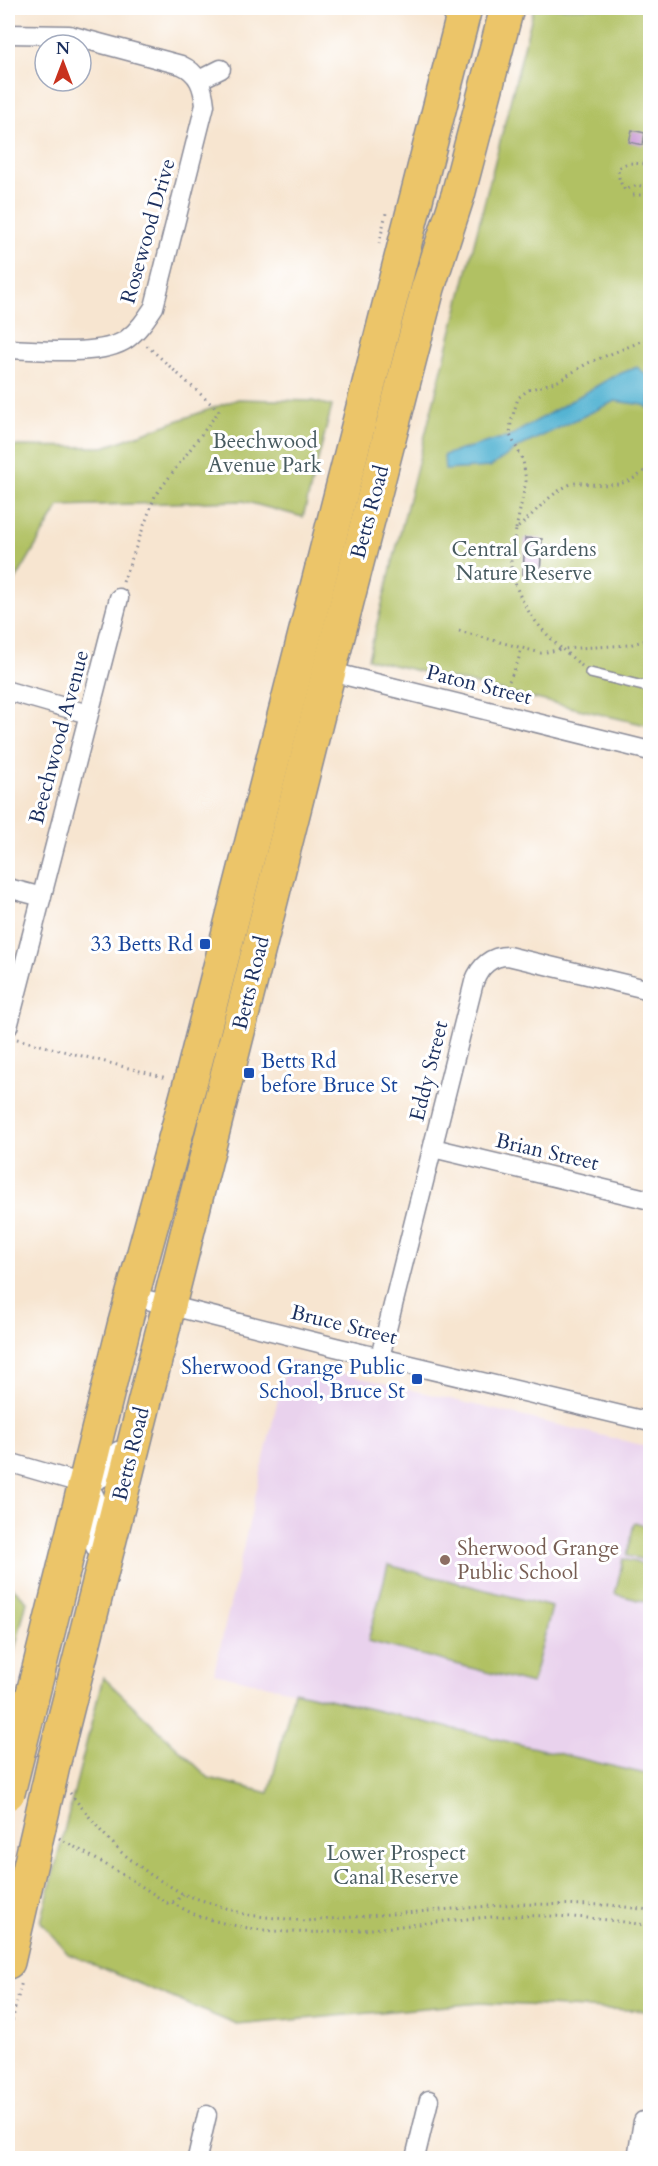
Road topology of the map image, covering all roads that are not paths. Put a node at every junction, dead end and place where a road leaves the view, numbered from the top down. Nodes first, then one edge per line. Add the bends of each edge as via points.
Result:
1 (453, 8) edge
2 (465, 8) edge
3 (507, 8) edge
4 (8, 34) edge
5 (457, 40) junction
6 (221, 69) dead end
7 (199, 80) junction
8 (8, 350) edge
9 (119, 598) road end
10 (297, 663) junction
11 (329, 671) junction
12 (590, 673) road end
13 (651, 682) edge
14 (8, 691) edge
15 (88, 714) junction
16 (651, 751) edge
17 (8, 888) edge
18 (42, 897) junction
19 (651, 990) edge
20 (11, 1033) edge
21 (433, 1148) junction
22 (651, 1200) edge
23 (132, 1296) junction
24 (169, 1305) junction
25 (380, 1357) junction
26 (142, 1408) junction
27 (651, 1422) edge
28 (8, 1462) edge
29 (84, 1484) junction
30 (99, 1579) junction
31 (8, 1792) edge
32 (8, 1962) edge
33 (429, 2100) dead end
34 (207, 2115) dead end
35 (643, 2121) dead end
36 (197, 2158) edge
37 (415, 2158) edge
38 (638, 2158) edge

1 - 5 highway
2 - 5 highway, Betts Road
3 - 11 highway, Betts Road via 458,195 428,288
4 - 7 street via 81,38 181,65
5 - 10 highway, Betts Road
6 - 7 street
7 - 8 street, Rosewood Drive via 204,113 154,307 141,327 126,340 100,350
9 - 15 street, Beechwood Avenue
10 - 11 street, Paton Street
10 - 23 highway, Betts Road
11 - 16 street, Paton Street
11 - 24 highway, Betts Road
12 - 13 lane via 643,686
14 - 15 street
15 - 18 street, Beechwood Avenue
17 - 18 street
18 - 20 street, Beechwood Avenue
19 - 21 street, Eddy Street via 508,956 488,962 474,982
21 - 22 street, Brian Street
21 - 25 street, Eddy Street
23 - 24 street, Bruce Street
23 - 29 highway, Betts Road
24 - 25 street, Bruce Street
24 - 26 highway, Betts Road
25 - 27 street, Bruce Street
26 - 29 street via 125,1427 109,1474
26 - 30 highway, Betts Road
28 - 29 street
29 - 30 street via 91,1489 98,1510 94,1557
29 - 31 highway, Betts Road, bridge
30 - 32 highway, Betts Road, bridge
33 - 37 street
34 - 36 street
35 - 38 street

